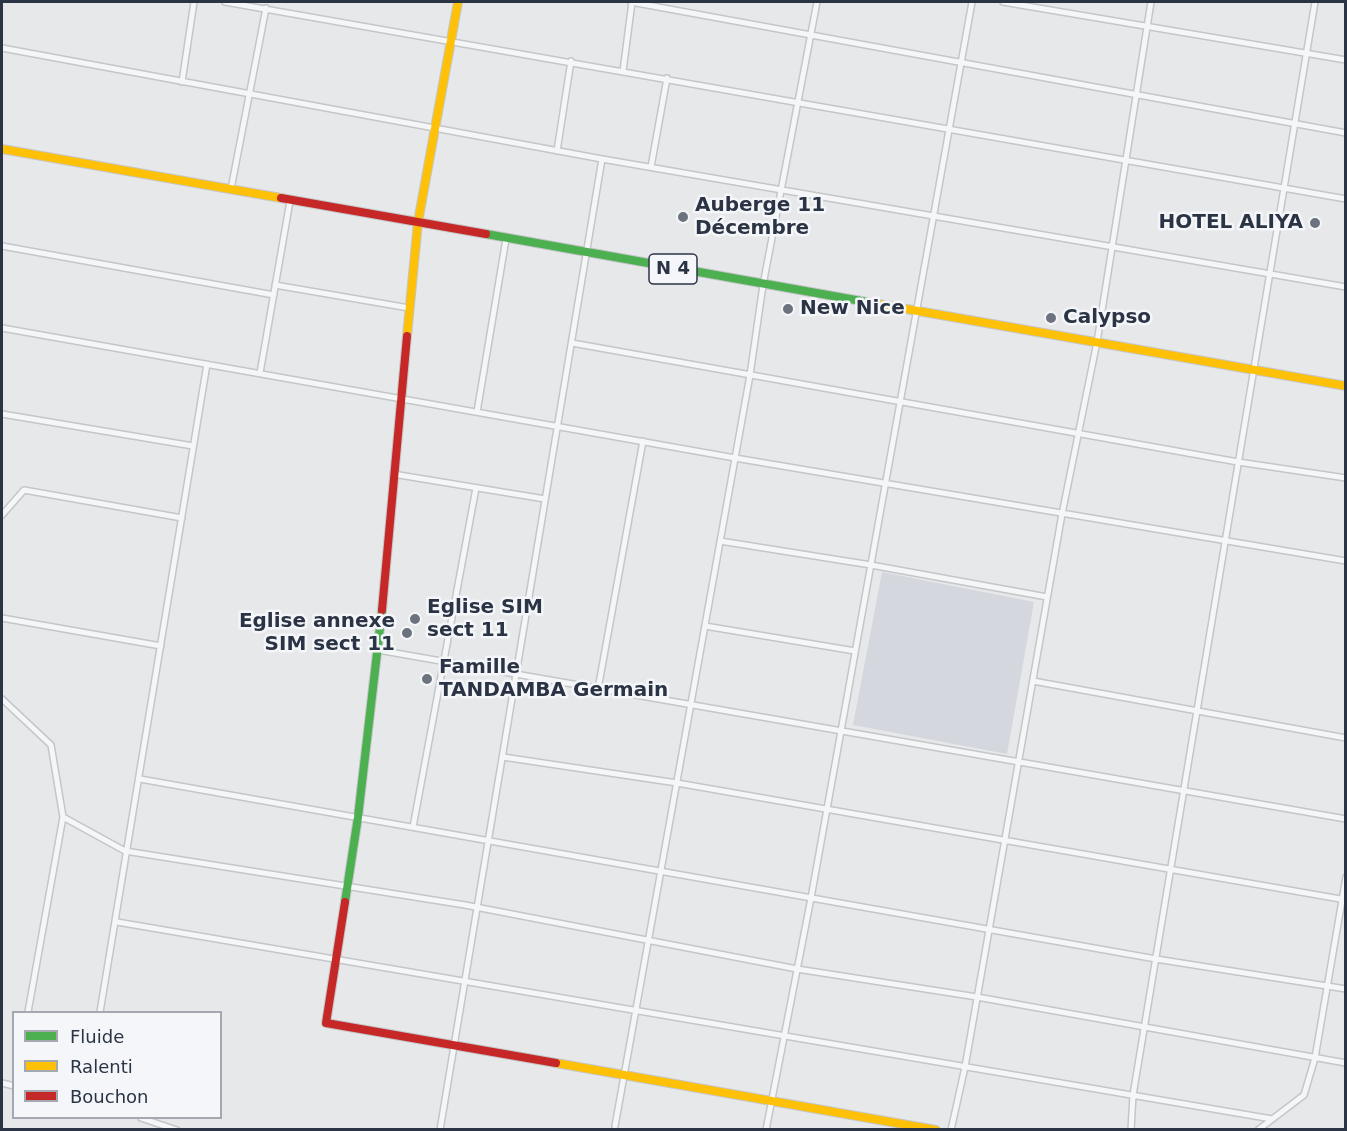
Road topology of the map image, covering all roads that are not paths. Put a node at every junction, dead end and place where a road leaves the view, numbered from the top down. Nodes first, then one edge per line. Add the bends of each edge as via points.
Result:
1 (194, 2) edge
2 (225, 2) edge
3 (458, 2) edge
4 (632, 2) edge
5 (817, 2) edge
6 (972, 2) edge
7 (1003, 2) edge
8 (1151, 2) edge
9 (1315, 2) edge
10 (266, 8) junction
11 (1147, 25) junction
12 (811, 34) junction
13 (451, 40) junction
14 (2, 48) edge
15 (1306, 54) junction
16 (1346, 60) edge
17 (571, 61) junction
18 (961, 62) junction
19 (623, 71) junction
20 (667, 78) junction
21 (182, 82) junction
22 (1135, 93) junction
23 (249, 95) junction
24 (799, 102) junction
25 (1294, 123) junction
26 (436, 129) junction
27 (949, 129) junction
28 (1346, 133) edge
29 (2, 149) edge
30 (557, 151) junction
31 (602, 159) junction
32 (1128, 160) junction
33 (651, 167) junction
34 (1284, 188) junction
35 (231, 190) junction
36 (783, 190) junction
37 (1346, 199) edge
38 (290, 201) junction
39 (933, 216) junction
40 (418, 222) junction
41 (506, 238) junction
42 (2, 246) edge
43 (1114, 247) junction
44 (587, 253) junction
45 (1270, 274) junction
46 (275, 285) junction
47 (764, 285) junction
48 (1346, 287) edge
49 (274, 295) junction
50 (409, 308) junction
51 (917, 309) junction
52 (2, 328) edge
53 (1097, 342) junction
54 (572, 343) junction
55 (207, 364) junction
56 (1255, 371) junction
57 (260, 373) junction
58 (750, 375) junction
59 (1346, 386) edge
60 (400, 398) junction
61 (900, 402) junction
62 (477, 412) junction
63 (2, 414) edge
64 (558, 426) junction
65 (1080, 433) junction
66 (643, 441) junction
67 (193, 446) junction
68 (735, 458) junction
69 (1238, 462) junction
70 (393, 474) junction
71 (1346, 478) edge
72 (886, 483) junction
73 (476, 488) junction
74 (546, 500) junction
75 (1062, 514) junction
76 (2, 515) edge
77 (182, 518) junction
78 (720, 541) junction
79 (1225, 541) junction
80 (1346, 561) edge
81 (871, 565) junction
82 (1047, 597) junction
83 (2, 618) edge
84 (705, 626) junction
85 (161, 646) junction
86 (378, 650) junction
87 (855, 651) junction
88 (443, 661) junction
89 (516, 674) junction
90 (1033, 681) junction
91 (598, 689) junction
92 (2, 699) edge
93 (691, 705) junction
94 (1197, 712) junction
95 (841, 731) junction
96 (1346, 738) edge
97 (502, 757) junction
98 (1018, 764) junction
99 (140, 779) junction
100 (677, 783) junction
101 (1184, 790) junction
102 (827, 811) junction
103 (63, 817) junction
104 (358, 817) junction
105 (1346, 819) edge
106 (412, 827) junction
107 (489, 840) junction
108 (1005, 841) junction
109 (125, 851) junction
110 (661, 870) junction
111 (1171, 870) junction
112 (1346, 876) edge
113 (348, 887) junction
114 (811, 898) junction
115 (1343, 900) edge
116 (477, 907) junction
117 (117, 922) junction
118 (989, 929) junction
119 (649, 939) junction
120 (336, 959) junction
121 (1156, 959) junction
122 (797, 969) junction
123 (465, 981) junction
124 (1327, 986) junction
125 (1346, 989) edge
126 (977, 997) junction
127 (28, 1011) edge
128 (100, 1011) edge
129 (636, 1011) junction
130 (1145, 1027) junction
131 (786, 1037) junction
132 (455, 1043) junction
133 (1315, 1058) junction
134 (1346, 1063) edge
135 (965, 1067) junction
136 (625, 1074) junction
137 (1134, 1095) junction
138 (772, 1100) junction
139 (144, 1119) edge
140 (1272, 1119) junction
141 (615, 1126) dead end
142 (177, 1130) edge
143 (441, 1130) edge
144 (766, 1130) edge
145 (936, 1130) edge
146 (951, 1130) edge
147 (1131, 1130) edge
148 (1258, 1130) edge

1 - 21 street
2 - 10 street
3 - 13 main road
4 - 12 street
4 - 19 street
5 - 12 street
6 - 18 street
7 - 11 street
8 - 11 street
9 - 15 street
10 - 13 street
10 - 23 street
11 - 15 street
11 - 22 street
12 - 18 street
12 - 24 street
13 - 17 street
13 - 26 main road
14 - 21 street
15 - 16 street
15 - 25 street
17 - 19 street
17 - 30 street
18 - 22 street
18 - 27 street
19 - 20 street
20 - 24 street
20 - 33 street
21 - 23 street
22 - 25 street
22 - 32 street
23 - 26 street
23 - 35 street
24 - 27 street
24 - 36 street
25 - 28 street
25 - 34 street
26 - 30 street
26 - 40 main road
27 - 32 street
27 - 39 street
29 - 35 main road, N 4
30 - 31 street
31 - 33 street
31 - 44 street
32 - 34 street
32 - 43 street
33 - 36 street
34 - 37 street
34 - 45 street
35 - 38 main road, N 4
36 - 39 street
36 - 47 street
38 - 40 main road, N 4
38 - 46 street
39 - 43 street
39 - 51 street
40 - 41 main road, N 4
40 - 50 main road
41 - 44 main road, N 4
41 - 62 street
42 - 49 street
43 - 45 street
43 - 53 street
44 - 47 main road, N 4
44 - 54 street
45 - 48 street
45 - 56 street
46 - 49 street
46 - 50 street
47 - 51 main road, N 4
47 - 58 street
49 - 57 street
50 - 60 main road
51 - 53 main road, N 4
51 - 61 street
52 - 55 street
53 - 56 main road, N 4
53 - 65 street
54 - 58 street
54 - 64 street
55 - 57 street
55 - 67 street
56 - 59 main road, N 4
56 - 69 street
57 - 60 street
58 - 61 street
58 - 68 street
60 - 62 street
60 - 70 main road
61 - 65 street
61 - 72 street
62 - 64 street
63 - 67 street
64 - 66 street
64 - 74 street
65 - 69 street
65 - 75 street
66 - 68 street
66 - 91 street
67 - 77 street
68 - 72 street
68 - 78 street
69 - 71 street
69 - 79 street
70 - 73 street
70 - 86 main road
72 - 75 street
72 - 81 street
73 - 74 street
73 - 88 street
74 - 89 street
75 - 79 street
75 - 82 street
76 - 77 street via 24,489
77 - 85 street
78 - 81 street
78 - 84 street
79 - 80 street
79 - 94 street
81 - 82 street
81 - 87 street
82 - 90 street
83 - 85 street
84 - 87 street
84 - 93 street
85 - 99 street
86 - 88 street
86 - 104 main road
87 - 95 street
88 - 89 street
88 - 106 street
89 - 91 street
89 - 97 street
90 - 94 street
90 - 98 street
91 - 93 street
92 - 103 street via 51,745
93 - 95 street
93 - 100 street
94 - 96 street
94 - 101 street
95 - 98 street
95 - 102 street
97 - 100 street
97 - 107 street
98 - 101 street
98 - 108 street
99 - 104 street
99 - 109 street
100 - 102 street
100 - 110 street
101 - 105 street
101 - 111 street
102 - 108 street
102 - 114 street
103 - 109 street
103 - 127 street
104 - 106 street
104 - 113 main road
106 - 107 street
107 - 110 street
107 - 116 street
108 - 111 street
108 - 118 street
109 - 113 street
109 - 117 street
110 - 114 street
110 - 119 street
111 - 115 street
111 - 121 street
112 - 115 street
113 - 116 street
113 - 120 main road
114 - 118 street
114 - 122 street
115 - 124 street
116 - 119 street
116 - 123 street
117 - 120 street
117 - 128 street
118 - 121 street
118 - 126 street
119 - 122 street
119 - 129 street
120 - 123 street
120 - 132 main road via 326,1023
121 - 124 street
121 - 130 street
122 - 126 street
122 - 131 street
123 - 129 street
123 - 132 street
124 - 125 street
124 - 133 street
126 - 130 street
126 - 135 street
129 - 131 street
129 - 136 street
130 - 133 street
130 - 137 street
131 - 135 street
131 - 138 street
132 - 136 main road
132 - 143 street
133 - 134 street
133 - 140 street via 1304,1095
135 - 137 street
135 - 146 street
136 - 138 main road
136 - 141 street
137 - 140 street
137 - 147 street
138 - 144 street
138 - 145 main road
139 - 142 street
140 - 148 street

